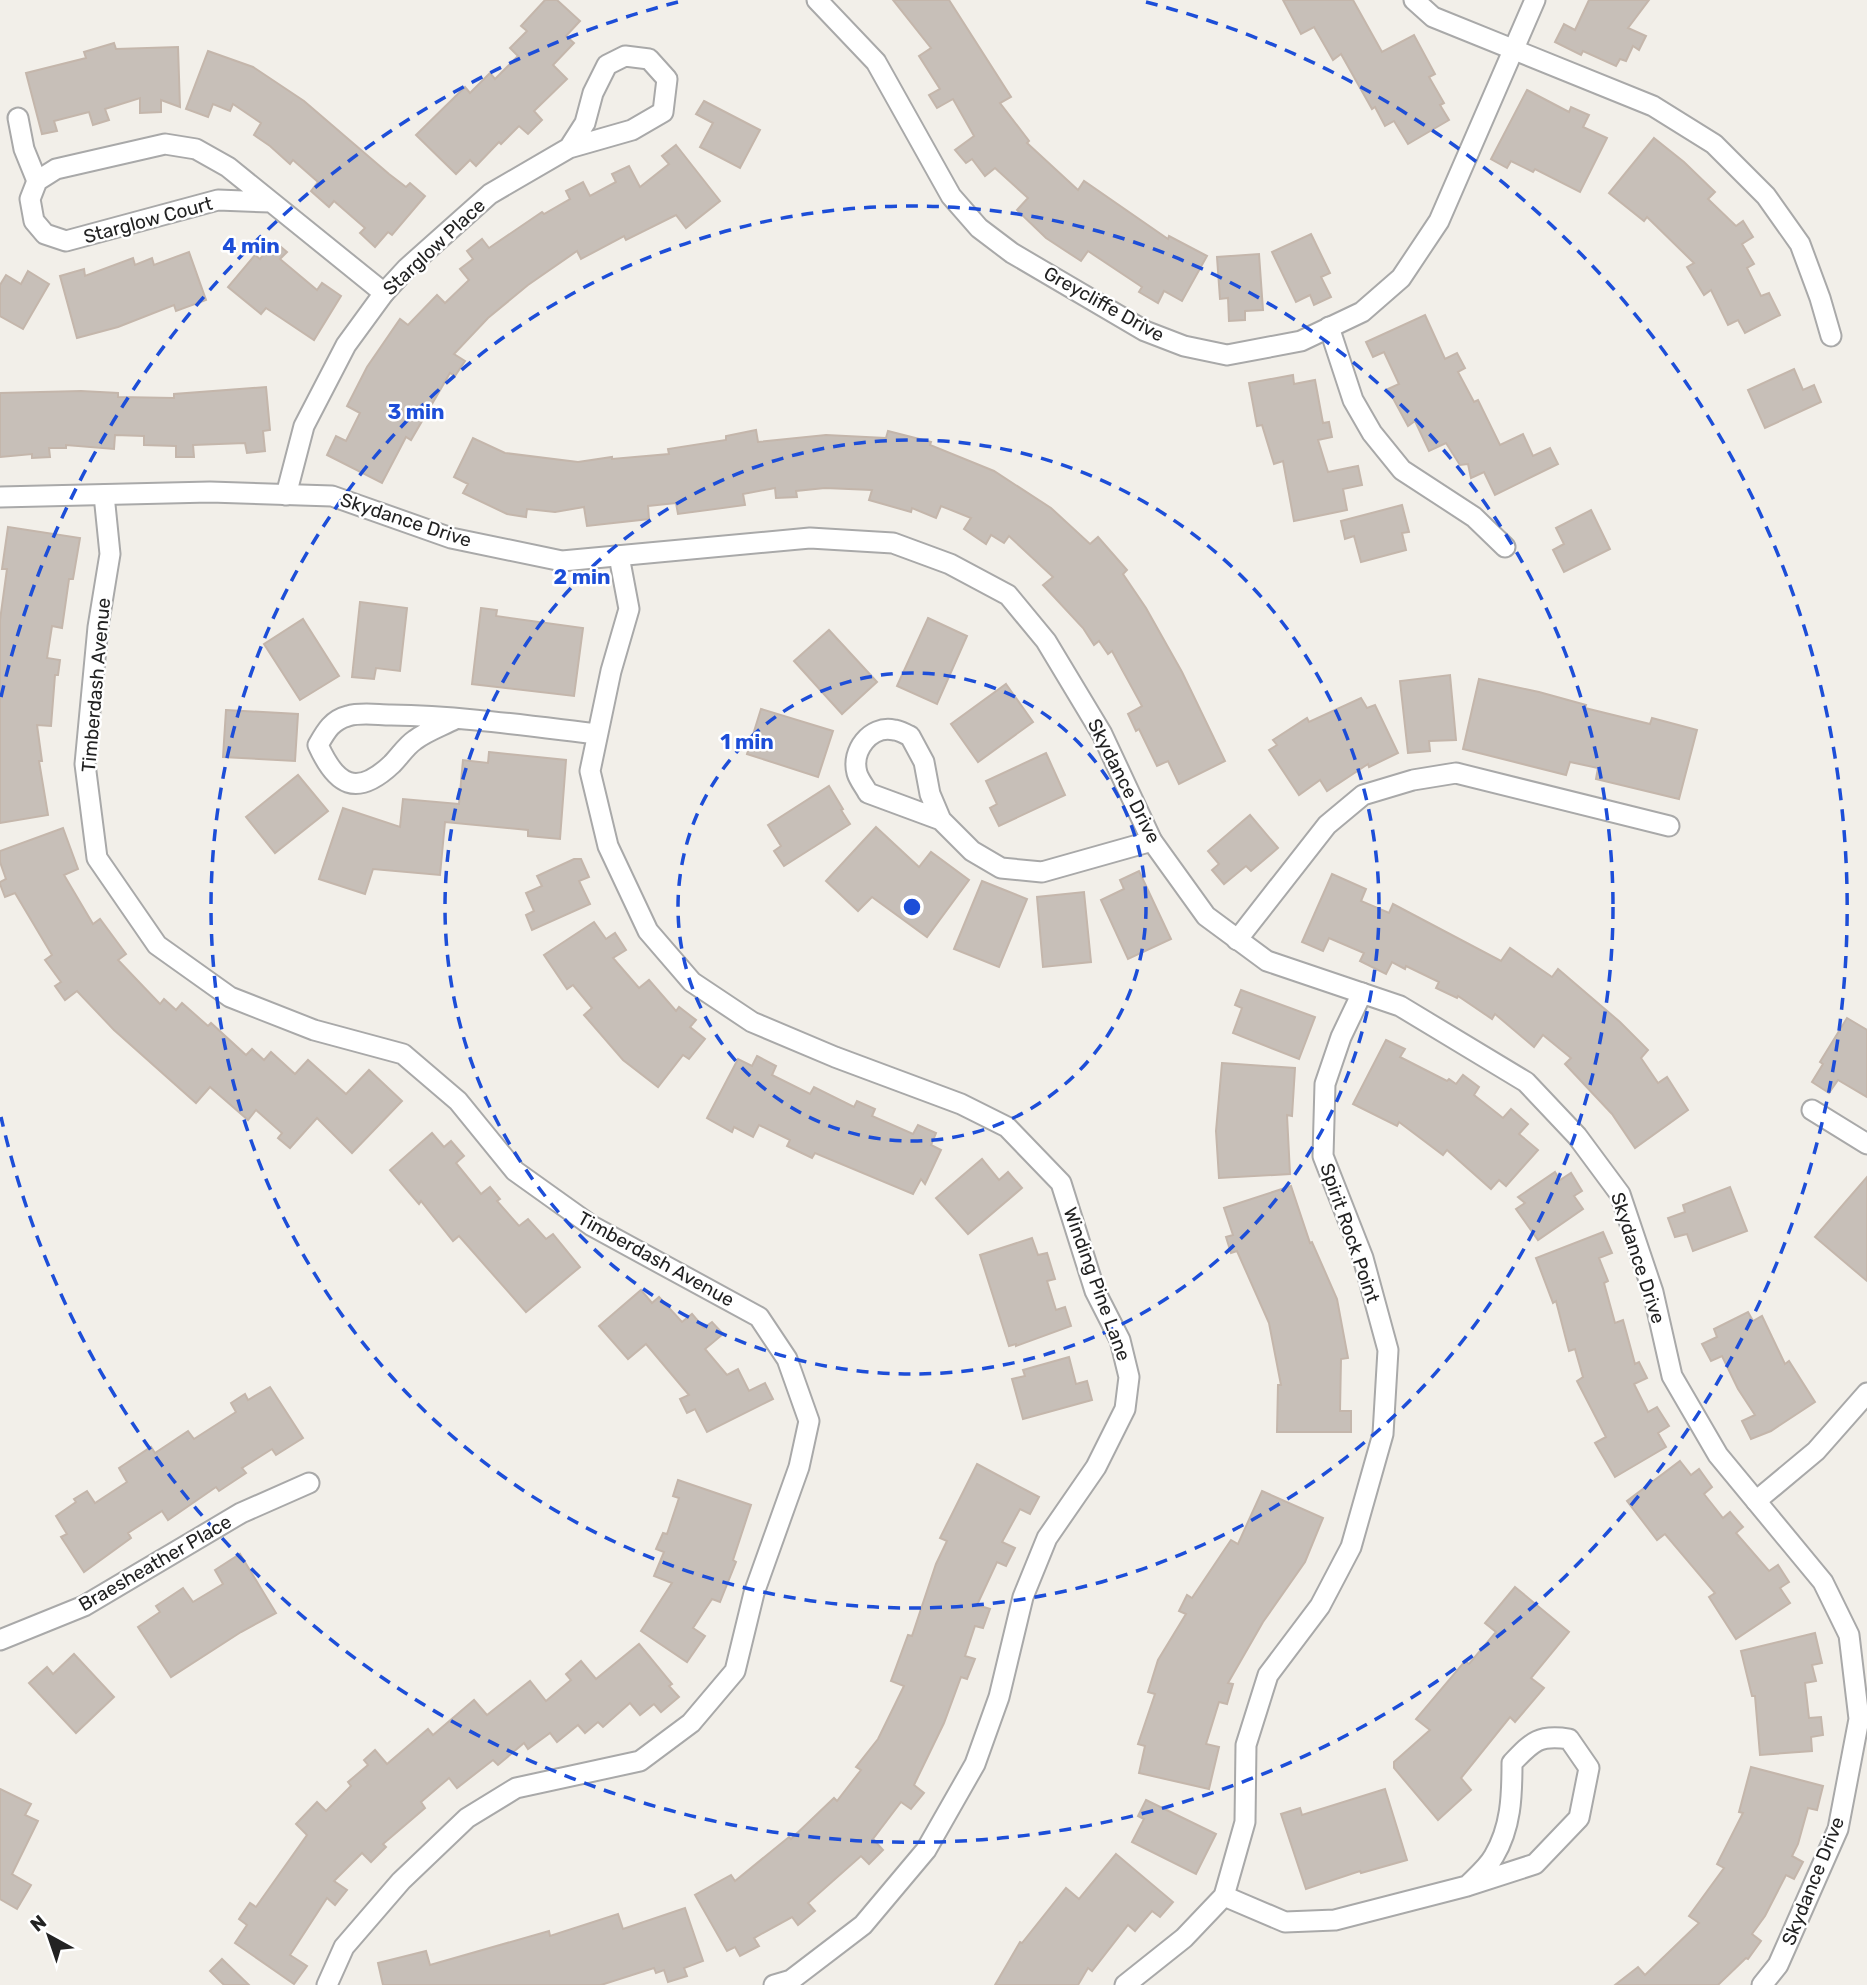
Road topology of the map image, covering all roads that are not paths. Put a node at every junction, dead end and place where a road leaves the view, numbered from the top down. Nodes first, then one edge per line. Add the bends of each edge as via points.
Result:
1 (817, 0) edge
2 (1414, 0) edge
3 (1535, 0) edge
4 (1512, 48) junction
5 (18, 118) dead end
6 (569, 148) junction
7 (37, 181) junction
8 (270, 202) junction
9 (384, 293) junction
10 (1329, 327) junction
11 (1831, 336) dead end
12 (104, 495) junction
13 (286, 495) junction
14 (0, 497) edge
15 (1505, 547) dead end
16 (619, 556) junction
17 (455, 719) junction
18 (597, 734) junction
19 (941, 820) junction
20 (1669, 826) dead end
21 (1152, 841) junction
22 (1237, 940) junction
23 (1362, 993) junction
24 (1812, 1110) dead end
25 (1867, 1144) edge
26 (1867, 1393) edge
27 (309, 1483) dead end
28 (1756, 1501) junction
29 (0, 1640) edge
30 (1467, 1885) junction
31 (1224, 1896) junction
32 (327, 1985) edge
33 (774, 1985) edge
34 (1125, 1985) edge
35 (1762, 1985) edge

1 - 10 street, Greycliffe Drive via 876,62 951,195 979,228 1012,253 1145,331 1184,346 1227,355 1301,341
2 - 4 street via 1433,17
3 - 4 street, Greycliffe Drive
4 - 10 street, Greycliffe Drive via 1438,221 1401,278 1362,312
4 - 11 street via 1653,106 1714,144 1766,196 1800,244
5 - 7 street, Starglow Court
6 - 6 street, Starglow Place via 632,130 663,112 667,79 649,59 625,56 607,65 585,123
6 - 9 street, Starglow Place via 490,194
7 - 8 street via 56,169 164,144 196,149 228,167
7 - 8 street, Starglow Court via 30,200 34,221 45,234 66,241 218,200
8 - 9 street
9 - 13 street, Starglow Place via 346,345 304,426
10 - 15 street via 1353,400 1372,433 1402,470 1474,516
12 - 13 street, Skydance Drive
12 - 14 street, Skydance Drive
12 - 32 street, Timberdash Avenue via 110,554 85,764 97,859 157,945 230,997 314,1030 403,1054 458,1101 515,1171 592,1226 758,1317 787,1359 810,1421 799,1467 754,1593 735,1671 691,1723 640,1761 516,1788 467,1818 401,1881 344,1947
13 - 16 street, Skydance Drive via 332,496 451,538 562,561
16 - 18 street, Winding Pine Lane via 629,609
16 - 21 street, Skydance Drive via 810,538 892,543 950,564 1008,595 1046,641 1102,734
17 - 17 street via 349,715 330,725 318,745 328,768 348,783 366,783 415,740
17 - 18 street
18 - 33 street, Winding Pine Lane via 590,771 607,846 648,931 692,982 751,1022 961,1104 1007,1127 1062,1183 1095,1291 1120,1340 1129,1377 1125,1409 1096,1467 1047,1538 1023,1597 999,1697 975,1764 926,1850 863,1924 791,1980
19 - 19 street via 924,762 910,736 892,729 864,741 856,754 857,774 868,793
19 - 21 street via 972,851 1001,868 1042,872
20 - 22 street via 1455,774 1413,780 1363,795 1327,825
21 - 22 street, Skydance Drive via 1206,916
22 - 23 street, Skydance Drive via 1267,961
23 - 28 street, Skydance Drive via 1400,1006 1526,1082 1577,1136 1620,1194 1653,1292 1672,1376 1718,1455
23 - 31 street, Spirit Rock Point via 1325,1084 1323,1156 1363,1258 1388,1350 1383,1434 1351,1547 1320,1606 1268,1675 1246,1745 1245,1822
24 - 25 street
26 - 28 street via 1816,1451
27 - 29 street, Braesheather Place via 241,1513 85,1606
28 - 35 street, Skydance Drive via 1823,1582 1849,1635 1859,1719 1838,1829 1778,1965
30 - 30 street via 1535,1864 1579,1818 1589,1768 1570,1740 1550,1736 1529,1745 1512,1763 1508,1825 1493,1858
30 - 31 street via 1335,1920 1285,1922
31 - 34 street, Spirit Rock Point via 1184,1938

